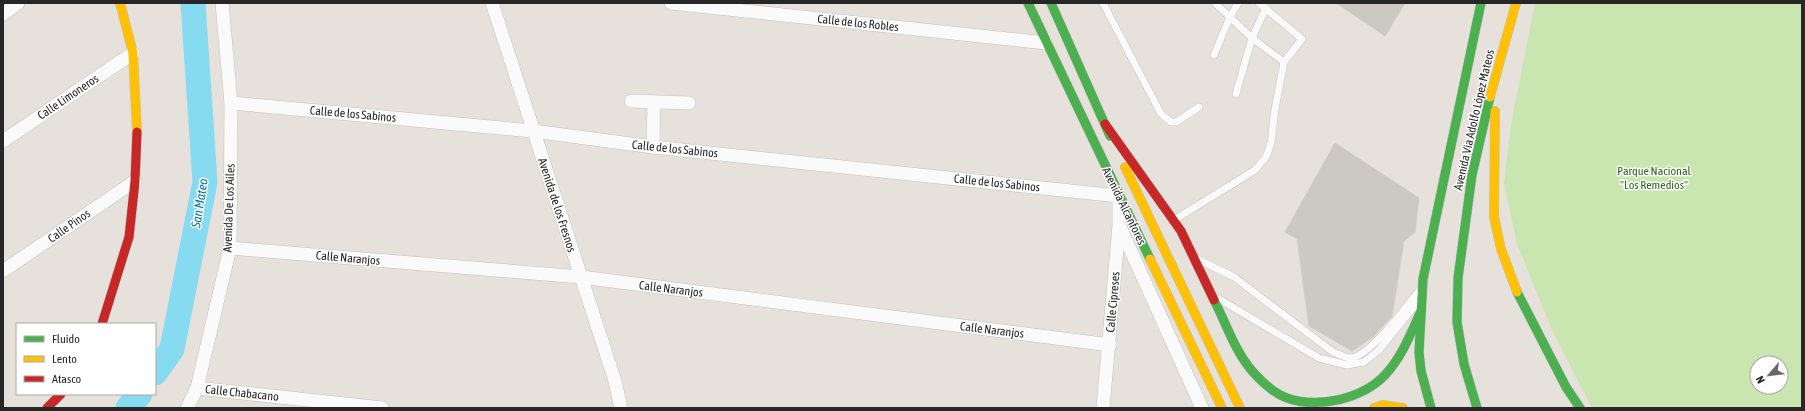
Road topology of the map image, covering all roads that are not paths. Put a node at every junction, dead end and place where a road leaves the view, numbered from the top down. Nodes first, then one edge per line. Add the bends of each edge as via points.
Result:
1 (18, 3) edge
2 (120, 3) edge
3 (222, 3) edge
4 (492, 3) edge
5 (671, 3) edge
6 (1028, 3) edge
7 (1051, 3) edge
8 (1103, 3) edge
9 (1215, 3) edge
10 (1238, 3) edge
11 (1259, 3) edge
12 (1481, 3) edge
13 (1516, 3) edge
14 (1266, 8) junction
15 (3, 14) edge
16 (1230, 17) junction
17 (1252, 38) junction
18 (1046, 43) junction
19 (133, 52) junction
20 (1214, 55) dead end
21 (1284, 62) junction
22 (1495, 76) junction
23 (1236, 94) dead end
24 (631, 101) dead end
25 (654, 102) junction
26 (231, 103) junction
27 (690, 103) dead end
28 (1200, 107) dead end
29 (1105, 124) junction
30 (533, 131) junction
31 (3, 141) edge
32 (653, 146) junction
33 (134, 181) junction
34 (1119, 196) junction
35 (1174, 220) junction
36 (1119, 225) junction
37 (230, 248) junction
38 (1195, 258) junction
39 (3, 271) edge
40 (581, 277) junction
41 (1423, 287) junction
42 (1211, 294) junction
43 (1422, 297) junction
44 (1421, 311) junction
45 (102, 323) edge
46 (1110, 345) junction
47 (197, 388) junction
48 (60, 395) edge
49 (47, 408) edge
50 (187, 408) edge
51 (382, 408) edge
52 (621, 408) edge
53 (1103, 408) edge
54 (1202, 408) edge
55 (1222, 408) edge
56 (1240, 408) edge
57 (1374, 408) edge
58 (1403, 408) edge
59 (1431, 408) edge
60 (1477, 408) edge
61 (1580, 408) edge

1 - 15 street
2 - 19 main road
3 - 26 street, Avenida De Los Ailes
4 - 30 street, Avenida de los Fresnos
5 - 18 street, Calle de los Robles
6 - 18 main road, Avenida Alcanfores
7 - 29 main road, Avenida Alcanfores
8 - 28 lane via 1161,114 1171,122 1176,122
9 - 16 lane
10 - 16 lane
11 - 14 lane
12 - 41 main road, Avenida Via Adolfo López Mateos
13 - 22 main road, Avenida Via Adolfo López Mateos
14 - 17 lane
14 - 21 lane via 1302,39
16 - 17 lane
16 - 20 lane
17 - 21 lane
17 - 23 lane
18 - 34 main road, Avenida Alcanfores
19 - 31 street, Calle Limoneros
19 - 33 main road via 137,119
21 - 35 lane via 1271,143 1266,157 1255,170
22 - 60 main road, Avenida Via Adolfo López Mateos via 1472,175 1458,278 1457,322 1464,364
22 - 61 main road via 1494,217 1501,249 1513,283 1566,387
24 - 25 street
25 - 27 street
25 - 32 street
26 - 30 street, Calle de los Sabinos
26 - 37 street, Avenida De Los Ailes
29 - 35 main road
29 - 56 main road, Avenida Alcanfores
30 - 32 street, Calle de los Sabinos
30 - 40 street, Avenida de los Fresnos
32 - 34 street, Calle de los Sabinos
33 - 39 street, Calle Pinos
33 - 45 main road via 129,236
34 - 36 street, Calle Cipreses
34 - 55 main road, Avenida Alcanfores
35 - 38 main road
36 - 46 street, Calle Cipreses
36 - 54 street, Avenida Alcanfores
37 - 40 street, Calle Naranjos
37 - 47 street, Avenida De Los Ailes
38 - 41 lane via 1234,277 1333,352 1349,358 1374,344
38 - 42 main road
40 - 46 street, Calle Naranjos
40 - 52 street, Avenida de los Fresnos
41 - 43 main road, Avenida Via Adolfo López Mateos
42 - 43 lane via 1319,358 1347,365 1364,362 1378,351
42 - 44 main road via 1235,345 1254,375 1285,397 1310,402 1342,399 1369,387 1384,376 1401,354
43 - 44 main road, Avenida Via Adolfo López Mateos
44 - 59 main road, Avenida Via Adolfo López Mateos via 1419,352 1421,371
46 - 53 street, Calle Cipreses
47 - 50 street, Avenida De Los Ailes
47 - 51 street, Calle Chabacano
48 - 49 main road
57 - 58 main road

